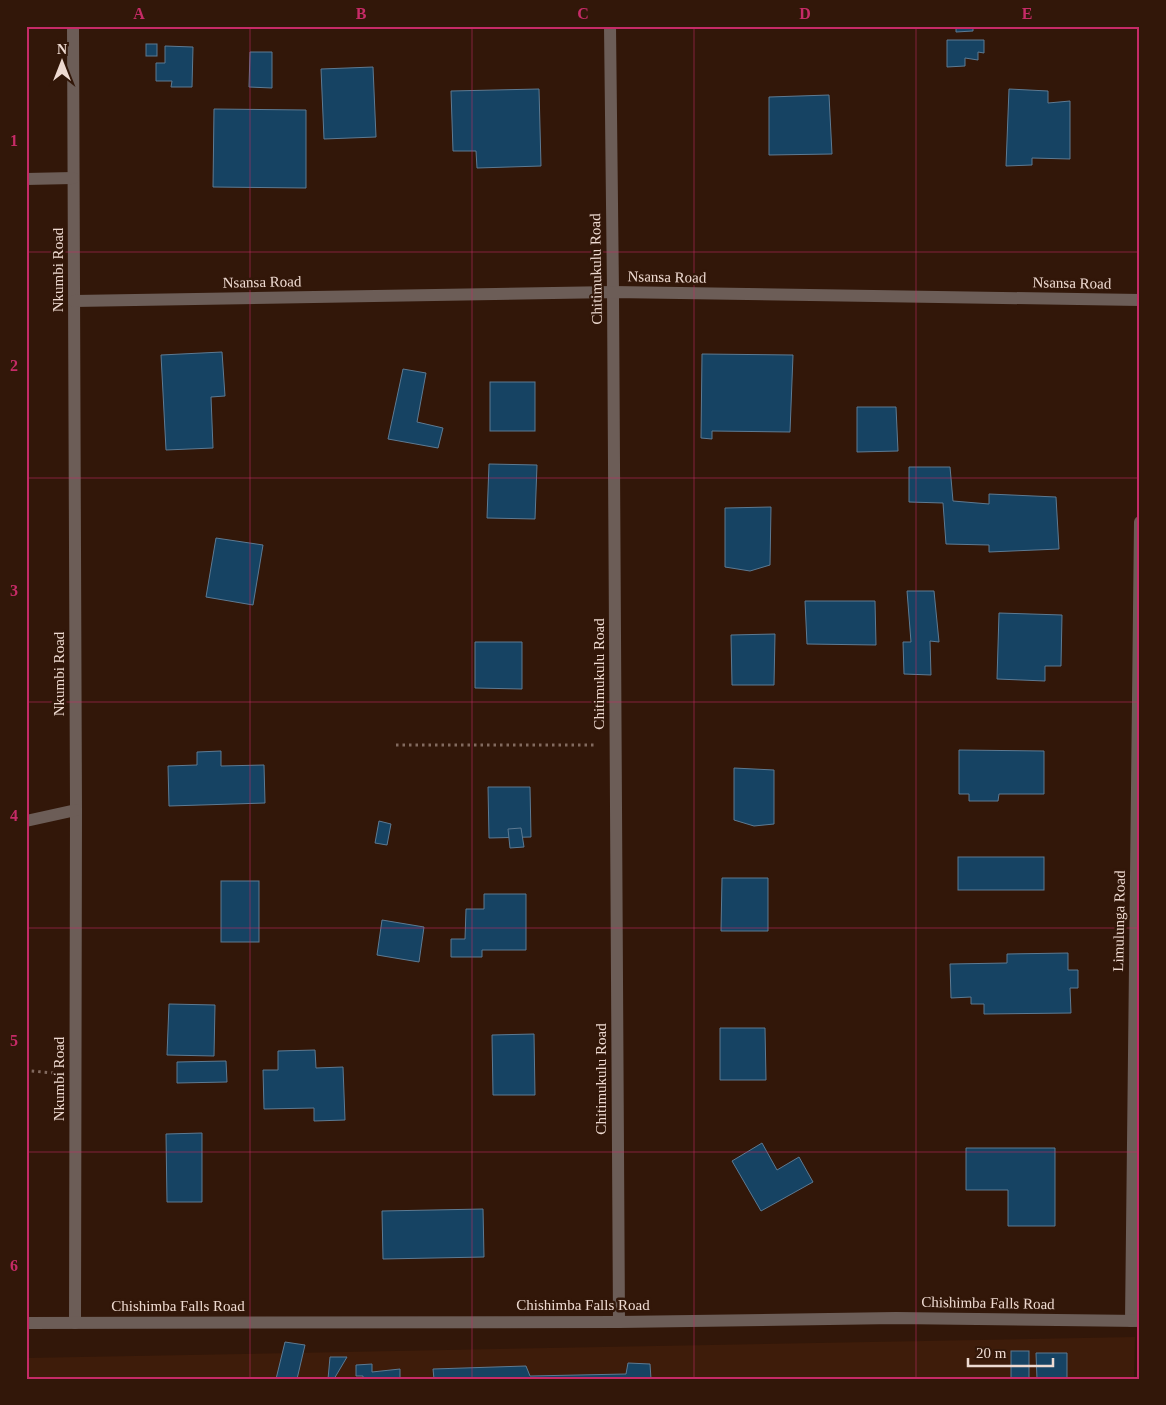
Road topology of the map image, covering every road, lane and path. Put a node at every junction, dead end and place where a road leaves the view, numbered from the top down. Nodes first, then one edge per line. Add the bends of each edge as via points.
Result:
1 (73, 26) edge
2 (610, 26) edge
3 (73, 178) junction
4 (26, 179) edge
5 (613, 292) junction
6 (1140, 300) edge
7 (74, 301) junction
8 (1140, 522) edge
9 (616, 744) junction
10 (396, 745) dead end
11 (76, 810) junction
12 (26, 821) edge
13 (26, 1074) edge
14 (76, 1074) junction
15 (1135, 1321) edge
16 (619, 1322) junction
17 (26, 1323) edge
18 (75, 1323) junction

1 - 3 street, Nkumbi Road
2 - 5 street, Chitimukulu Road
3 - 4 street
3 - 7 street, Nkumbi Road
5 - 6 street, Nsansa Road
5 - 7 street, Nsansa Road
5 - 9 street, Chitimukulu Road
7 - 11 street, Nkumbi Road
8 - 15 street, Limulunga Road
9 - 10 path
9 - 16 street, Chitimukulu Road
11 - 12 street
11 - 14 street, Nkumbi Road
13 - 14 path via 31,1071
14 - 18 street, Nkumbi Road
15 - 16 street, Chishimba Falls Road via 896,1318
16 - 18 street, Chishimba Falls Road
17 - 18 street, Chishimba Falls Road

